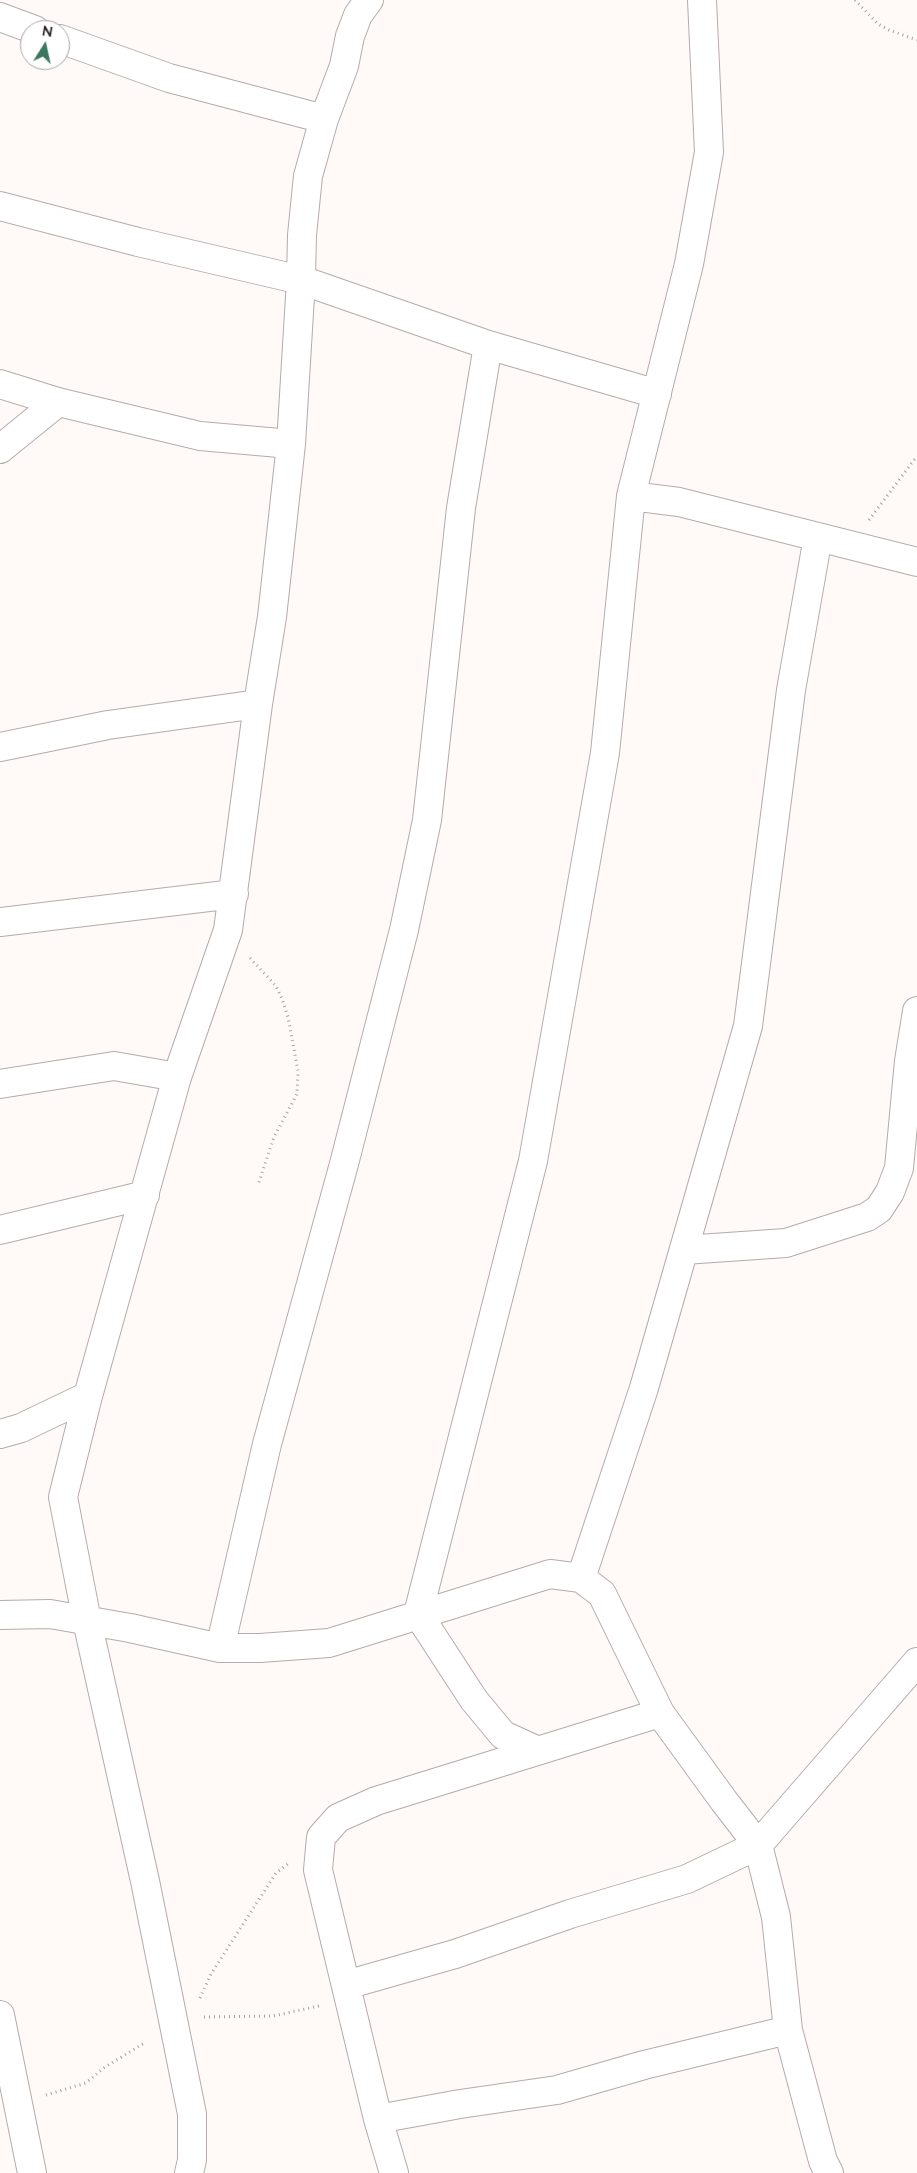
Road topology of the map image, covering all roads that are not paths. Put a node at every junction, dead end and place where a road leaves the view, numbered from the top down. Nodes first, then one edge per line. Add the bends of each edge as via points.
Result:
1 (369, 0) edge
2 (702, 0) edge
3 (0, 17) edge
4 (20, 24) edge
5 (70, 43) edge
6 (324, 120) junction
7 (0, 206) edge
8 (301, 280) junction
9 (488, 345) junction
10 (0, 384) edge
11 (656, 394) junction
12 (58, 402) junction
13 (291, 444) junction
14 (0, 449) edge
15 (631, 496) junction
16 (818, 537) junction
17 (917, 562) edge
18 (258, 704) junction
19 (0, 747) edge
20 (234, 894) junction
21 (0, 922) edge
22 (917, 1011) edge
23 (177, 1077) junction
24 (0, 1084) edge
25 (145, 1195) junction
26 (0, 1230) edge
27 (684, 1250) junction
28 (88, 1396) junction
29 (0, 1434) edge
30 (581, 1578) junction
31 (418, 1614) junction
32 (0, 1615) edge
33 (86, 1621) junction
34 (220, 1648) junction
35 (917, 1662) edge
36 (660, 1713) junction
37 (536, 1750) junction
38 (758, 1845) junction
39 (347, 1992) junction
40 (0, 2015) edge
41 (788, 2030) junction
42 (378, 2119) junction
43 (32, 2173) edge
44 (189, 2173) edge
45 (394, 2173) edge
46 (829, 2173) edge

1 - 6 street via 358,15 350,36 344,66
2 - 11 street via 709,152 689,264
3 - 4 street
5 - 6 street via 169,78
6 - 8 street via 308,176
7 - 8 street
8 - 9 street
8 - 13 street
9 - 11 street
9 - 34 street via 462,508 425,829 404,930 267,1444
10 - 12 street
11 - 15 street
12 - 13 street via 200,436
12 - 14 street
13 - 18 street via 272,617
15 - 16 street via 679,502
15 - 31 street via 604,753 533,1161
16 - 17 street
16 - 27 street via 791,690 748,1026
18 - 19 street via 108,725
18 - 20 street
20 - 21 street
20 - 23 street via 228,930
22 - 27 street via 899,1168 880,1209 867,1218 786,1242
23 - 24 street via 114,1066
23 - 25 street
25 - 26 street
25 - 28 street
27 - 30 street via 644,1388
28 - 29 street via 21,1428
28 - 33 street via 62,1497
30 - 31 street via 550,1574
30 - 36 street via 602,1594
31 - 34 street via 329,1643
31 - 37 street via 474,1700 503,1735
32 - 33 street via 50,1614
33 - 34 street
33 - 44 street via 180,2021 192,2114
35 - 38 street
36 - 37 street
36 - 38 street
37 - 39 street via 376,1801 338,1818 321,1837 318,1870
38 - 39 street via 687,1879 570,1914
38 - 41 street via 776,1917
39 - 42 street
40 - 43 street
41 - 42 street via 557,2090
41 - 46 street
42 - 45 street

